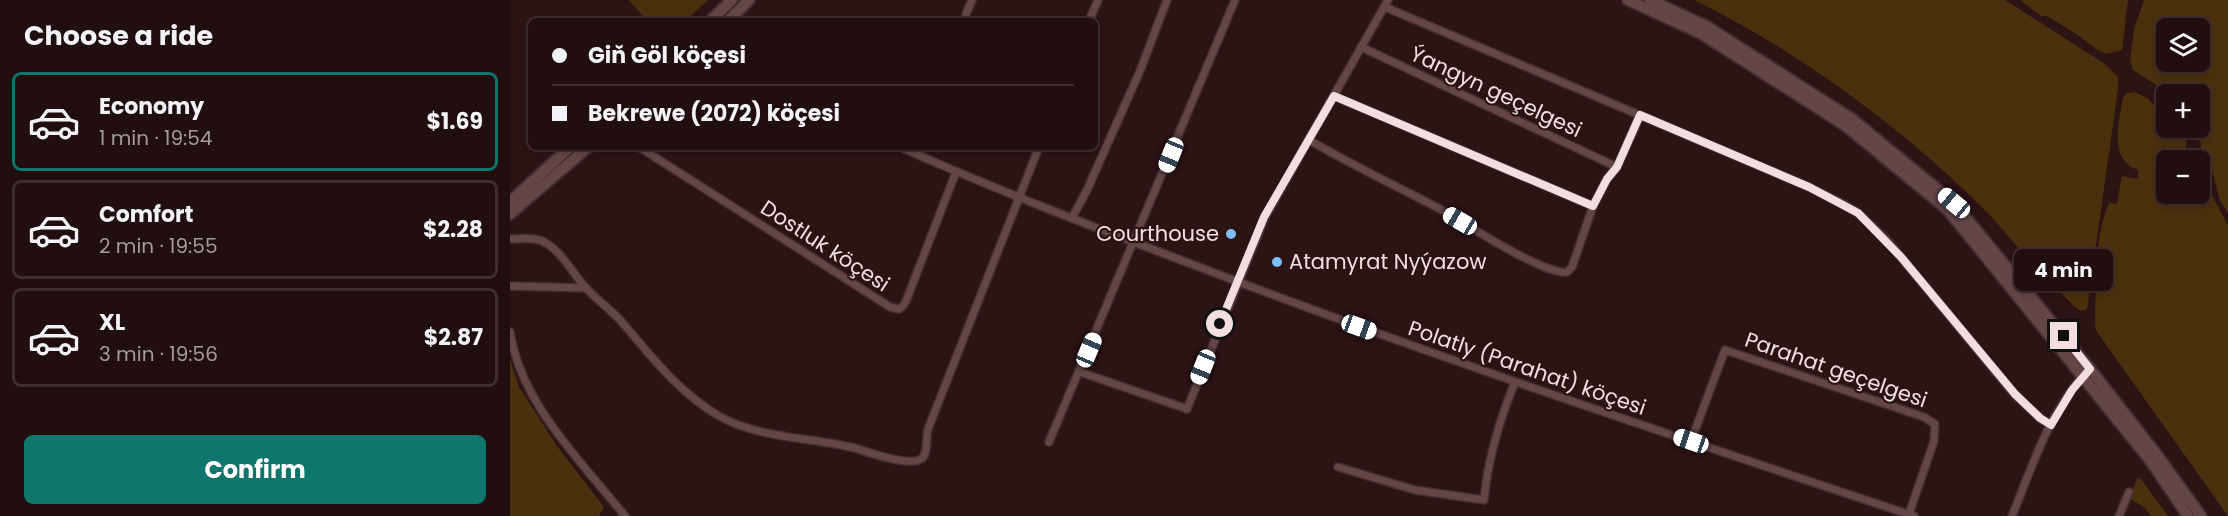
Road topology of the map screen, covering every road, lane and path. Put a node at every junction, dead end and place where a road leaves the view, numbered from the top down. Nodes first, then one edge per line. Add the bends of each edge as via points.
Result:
1 (732, 0) edge
2 (748, 0) edge
3 (972, 0) edge
4 (1098, 0) edge
5 (1167, 0) edge
6 (1235, 0) edge
7 (1628, 0) edge
8 (1650, 0) edge
9 (1387, 3) edge
10 (966, 14) dead end
11 (713, 18) edge
12 (731, 18) edge
13 (1090, 18) edge
14 (1361, 47) junction
15 (1334, 96) junction
16 (1640, 115) junction
17 (1309, 140) junction
18 (567, 150) edge
19 (585, 150) edge
20 (644, 150) edge
21 (907, 150) edge
22 (1038, 150) edge
23 (1617, 167) junction
24 (956, 172) junction
25 (1018, 197) junction
26 (510, 202) edge
27 (1593, 206) junction
28 (510, 214) edge
29 (1072, 218) junction
30 (510, 239) edge
31 (1134, 243) junction
32 (1237, 282) junction
33 (510, 286) edge
34 (586, 288) junction
35 (510, 332) edge
36 (1080, 372) junction
37 (2086, 373) junction
38 (1515, 382) junction
39 (2051, 425) junction
40 (1691, 441) junction
41 (1049, 442) dead end
42 (1338, 467) dead end
43 (2129, 492) dead end
44 (1911, 515) edge
45 (625, 516) edge
46 (2012, 516) edge
47 (2119, 516) edge
48 (2188, 516) edge
49 (2201, 516) edge

1 - 11 main road
2 - 12 main road
3 - 10 street
4 - 13 street
5 - 29 street via 1088,190
6 - 31 street
7 - 37 main road via 1702,34 1846,126 1948,210
8 - 37 main road via 1706,26 1852,119 1954,203
9 - 14 street
9 - 16 street
14 - 15 street
14 - 23 street, Ýangyn geçelgesi
15 - 17 street
15 - 27 street
16 - 23 street
16 - 39 street via 1809,187 1858,213 1893,248 2015,394
17 - 27 street via 1545,268 1567,272 1572,267
17 - 32 street via 1264,217
18 - 26 main road
19 - 28 main road
20 - 24 street, Dostluk köçesi via 895,309 906,301
21 - 24 street, Polatly (Parahat) köçesi
22 - 25 street
23 - 27 street
24 - 25 street, Polatly (Parahat) köçesi
25 - 29 street, Polatly (Parahat) köçesi
25 - 34 street via 928,429 921,460 904,461 838,444 756,430 718,416 662,368 620,319
29 - 31 street, Polatly (Parahat) köçesi
30 - 34 street via 534,239 548,245
31 - 32 street, Polatly (Parahat) köçesi
31 - 36 street
32 - 36 street via 1186,409
32 - 38 street, Polatly (Parahat) köçesi
33 - 34 street
35 - 45 street via 519,369 540,409
36 - 41 street
37 - 39 street
37 - 48 main road
37 - 49 main road via 2157,455
38 - 40 street, Polatly (Parahat) köçesi
38 - 42 street via 1495,435 1484,500 1415,490
39 - 46 street
40 - 44 street, Polatly (Parahat) köçesi
40 - 44 street, Parahat geçelgesi via 1725,350 1935,423 1934,441
43 - 47 street

